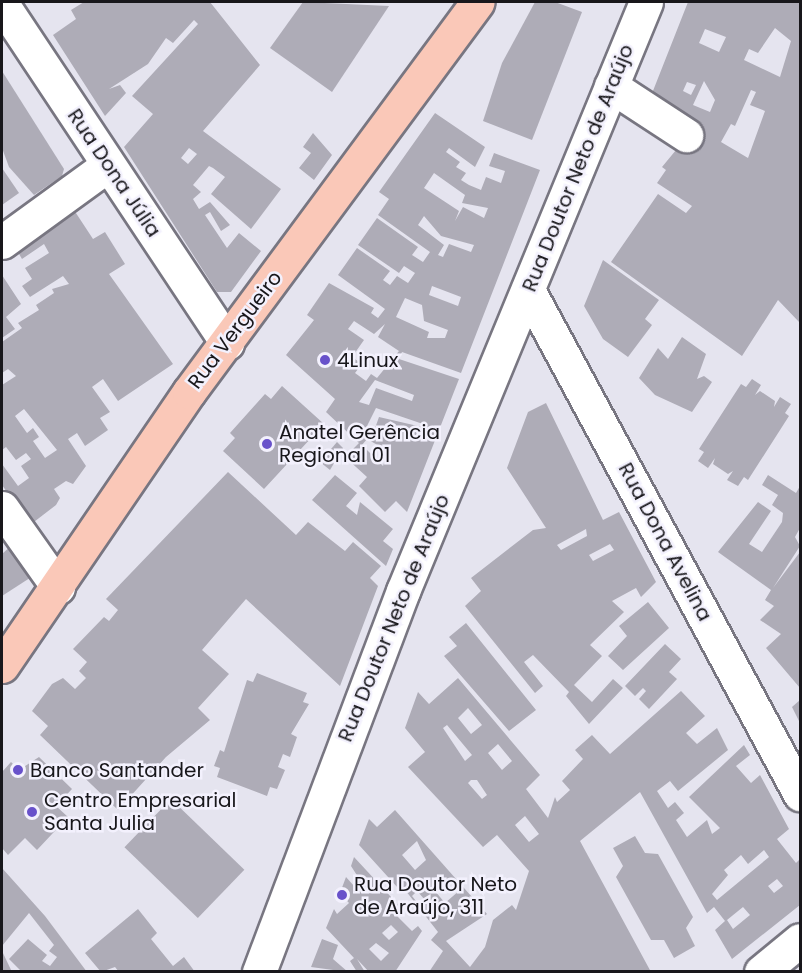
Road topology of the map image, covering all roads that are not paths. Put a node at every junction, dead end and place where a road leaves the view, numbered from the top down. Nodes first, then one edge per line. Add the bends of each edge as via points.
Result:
1 (478, 2) edge
2 (646, 2) edge
3 (2, 4) edge
4 (611, 86) junction
5 (686, 135) dead end
6 (108, 165) junction
7 (2, 242) edge
8 (528, 290) junction
9 (226, 343) junction
10 (2, 508) edge
11 (58, 587) junction
12 (2, 666) edge
13 (801, 794) edge
14 (801, 940) edge
15 (259, 972) edge
16 (761, 972) edge

1 - 9 main road, Rua Vergueiro
2 - 4 street, Rua Doutor Neto de Araújo
3 - 6 street, Rua Dona Júlia
4 - 5 street
4 - 8 street, Rua Doutor Neto de Araújo
6 - 7 street
6 - 9 street, Rua Dona Júlia
8 - 13 street, Rua Dona Avelina
8 - 15 street, Rua Doutor Neto de Araújo via 403,591
9 - 11 main road, Rua Vergueiro
10 - 11 street
11 - 12 main road, Rua Vergueiro
14 - 16 street

